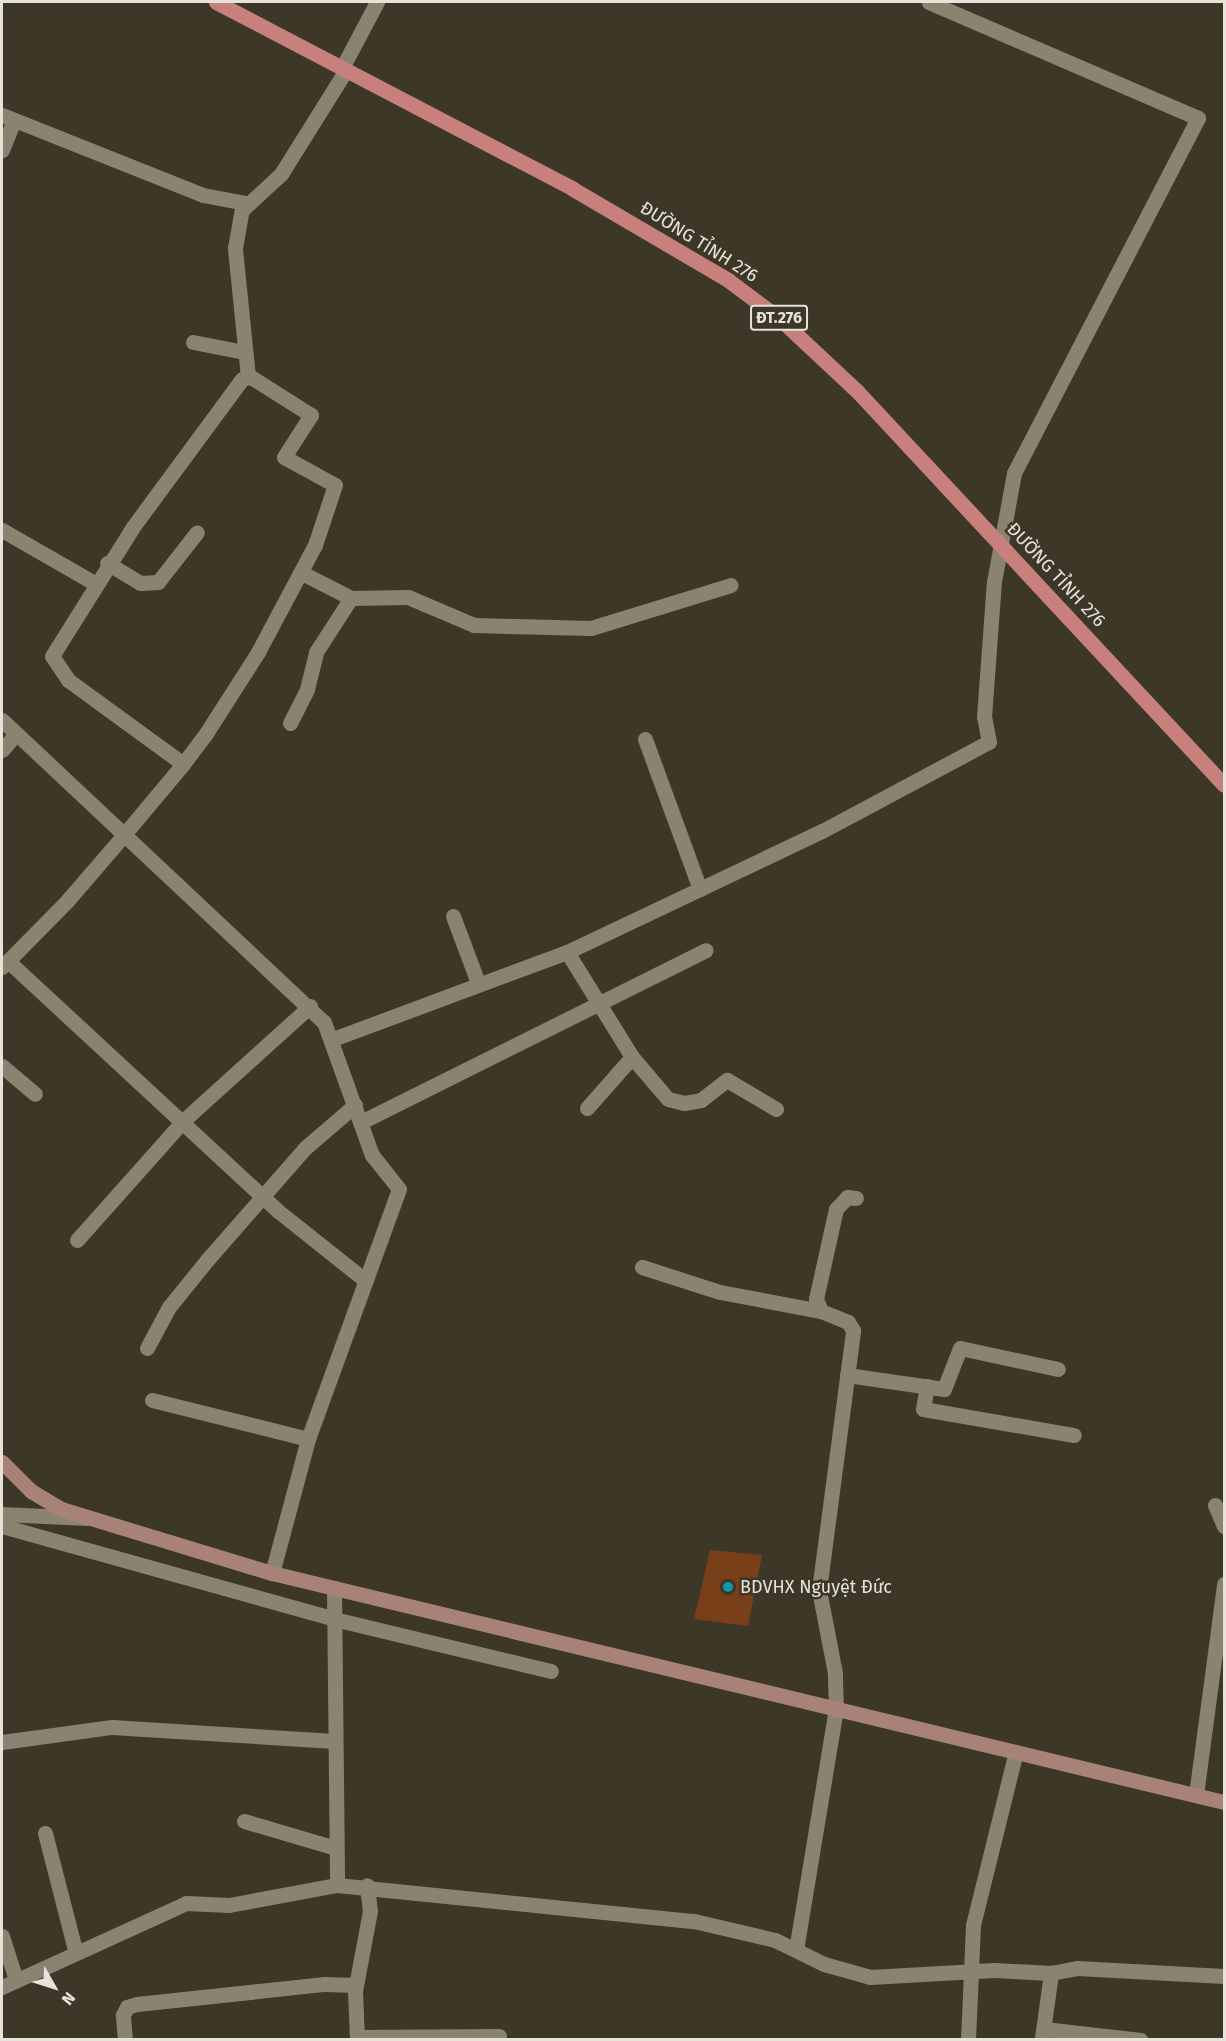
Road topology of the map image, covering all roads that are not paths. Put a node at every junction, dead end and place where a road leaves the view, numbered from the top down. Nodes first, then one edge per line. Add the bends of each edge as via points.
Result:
1 (216, 2) edge
2 (377, 2) edge
3 (929, 2) edge
4 (344, 69) junction
5 (8, 117) edge
6 (2, 150) edge
7 (246, 203) junction
8 (193, 342) dead end
9 (244, 352) junction
10 (248, 377) junction
11 (2, 530) edge
12 (197, 532) dead end
13 (1002, 544) junction
14 (107, 563) junction
15 (302, 573) junction
16 (94, 583) junction
17 (731, 585) dead end
18 (351, 598) junction
19 (2, 720) edge
20 (290, 723) dead end
21 (15, 735) junction
22 (645, 739) dead end
23 (2, 750) edge
24 (183, 764) junction
25 (1224, 785) edge
26 (122, 837) junction
27 (700, 889) junction
28 (453, 916) dead end
29 (706, 950) dead end
30 (567, 952) junction
31 (5, 964) edge
32 (478, 983) junction
33 (600, 1002) junction
34 (310, 1006) junction
35 (333, 1039) junction
36 (632, 1058) junction
37 (2, 1066) edge
38 (35, 1095) dead end
39 (355, 1105) junction
40 (587, 1108) dead end
41 (777, 1109) dead end
42 (184, 1120) junction
43 (361, 1122) junction
44 (265, 1194) junction
45 (856, 1198) dead end
46 (77, 1240) dead end
47 (642, 1267) dead end
48 (366, 1281) junction
49 (821, 1311) junction
50 (147, 1348) dead end
51 (1058, 1369) dead end
52 (846, 1375) junction
53 (927, 1386) junction
54 (152, 1400) dead end
55 (1074, 1435) dead end
56 (308, 1439) junction
57 (2, 1462) edge
58 (1215, 1505) dead end
59 (2, 1514) edge
60 (87, 1518) junction
61 (2, 1526) edge
62 (1224, 1526) edge
63 (273, 1573) junction
64 (1224, 1584) edge
65 (334, 1588) junction
66 (334, 1619) junction
67 (551, 1671) dead end
68 (836, 1708) junction
69 (334, 1741) junction
70 (2, 1742) edge
71 (1015, 1755) junction
72 (1196, 1796) junction
73 (1224, 1802) edge
74 (244, 1821) dead end
75 (45, 1833) dead end
76 (336, 1848) junction
77 (337, 1885) junction
78 (367, 1885) junction
79 (2, 1936) edge
80 (75, 1950) junction
81 (796, 1950) junction
82 (967, 1973) junction
83 (1051, 1973) junction
84 (1224, 1976) edge
85 (16, 1980) junction
86 (356, 1985) junction
87 (2, 1987) edge
88 (1043, 2034) edge
89 (499, 2036) dead end
90 (357, 2038) edge
91 (125, 2040) edge
92 (968, 2040) edge
93 (1140, 2040) edge

1 - 4 main road, ĐƯỜNG TỈNH 276 / ĐT.276
2 - 4 street
3 - 13 street via 1198,118 1020,459
4 - 7 street via 281,174 258,198
4 - 13 main road, ĐƯỜNG TỈNH 276 / ĐT.276 via 573,189 736,286 836,369
5 - 6 street
5 - 7 street via 203,195
7 - 9 street via 235,248
8 - 9 street
9 - 10 street
10 - 14 street
10 - 15 street via 309,411 309,420 284,457 336,488
11 - 16 street
12 - 14 street via 158,582 140,583
13 - 25 main road, ĐƯỜNG TỈNH 276 / ĐT.276
13 - 27 street via 984,717 989,742 822,831
14 - 16 street
15 - 18 street
15 - 24 street via 227,702
16 - 24 street via 52,656 54,662 81,691
17 - 18 street via 591,628 474,626 408,597
18 - 20 street via 316,652 307,689
19 - 21 street
21 - 23 street
21 - 26 street
22 - 27 street
24 - 26 street
26 - 31 street
26 - 34 street
27 - 30 street
28 - 32 street
29 - 33 street
30 - 32 street
30 - 33 street
31 - 42 street
32 - 35 street
33 - 36 street
33 - 43 street
34 - 35 street
34 - 42 street
35 - 39 street
36 - 40 street
36 - 41 street via 668,1099 684,1103 700,1100 726,1080
37 - 38 street
39 - 43 street
39 - 44 street via 305,1148
42 - 44 street
42 - 46 street
43 - 48 street via 372,1155 399,1189
44 - 48 street via 278,1211
44 - 50 street via 169,1307
45 - 49 street via 844,1199 836,1209 816,1299
47 - 49 street via 720,1292
48 - 56 street
49 - 52 street via 848,1322 853,1330
51 - 53 street via 960,1348 944,1389
52 - 53 street
52 - 68 street via 819,1590 835,1673
53 - 55 street via 923,1409
54 - 56 street
56 - 63 street
57 - 60 main road via 31,1491
58 - 62 street
59 - 60 street
60 - 63 main road
61 - 66 street
63 - 65 main road
64 - 72 street
65 - 66 street
65 - 68 main road
66 - 67 street
66 - 69 street
68 - 71 main road
68 - 81 street
69 - 70 street via 112,1727
69 - 76 street
71 - 72 main road
71 - 82 street via 973,1925
72 - 73 main road
74 - 76 street
75 - 80 street
76 - 77 street
77 - 78 street
77 - 80 street via 229,1905 186,1903
78 - 81 street via 694,1921
78 - 86 street via 370,1911
79 - 85 street
80 - 85 street
81 - 82 street via 824,1964 870,1977
82 - 83 street
82 - 92 street
83 - 84 street via 1077,1968
83 - 88 street
85 - 87 street
86 - 90 street
86 - 91 street via 325,1984 146,2002 124,2010
88 - 93 street
89 - 90 street

